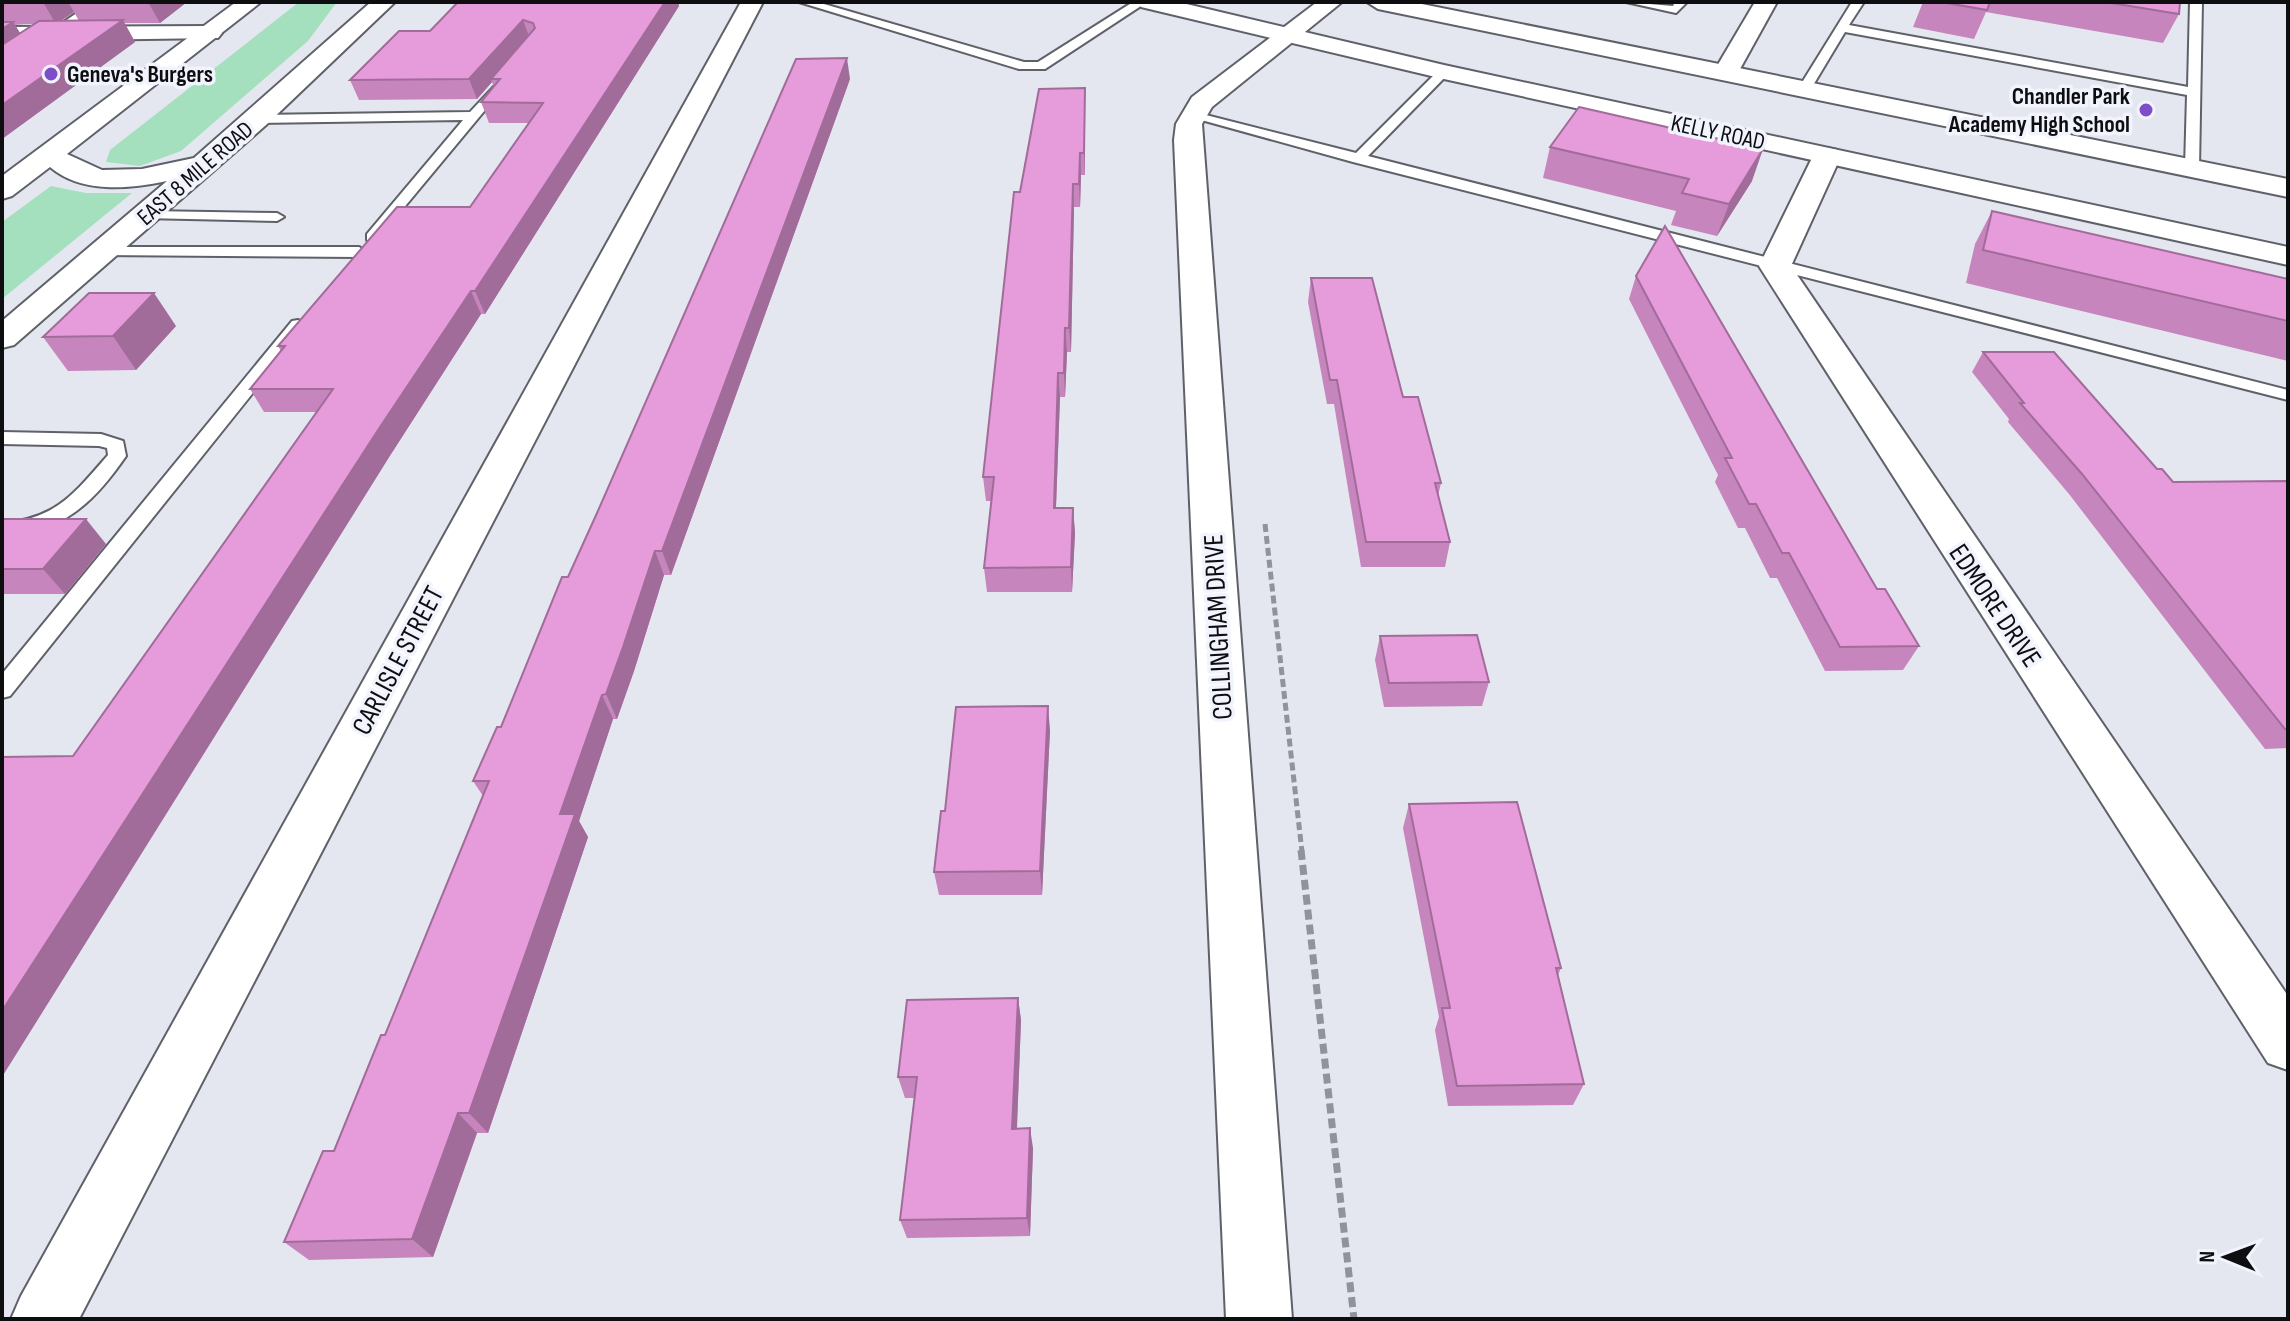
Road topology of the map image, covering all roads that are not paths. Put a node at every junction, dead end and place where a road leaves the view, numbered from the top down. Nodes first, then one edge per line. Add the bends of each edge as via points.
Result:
1 (101, 2) edge
2 (250, 2) edge
3 (384, 2) edge
4 (752, 2) edge
5 (805, 2) edge
6 (1141, 2) edge
7 (1149, 2) edge
8 (1331, 2) edge
9 (1378, 2) edge
10 (1632, 2) edge
11 (1681, 2) edge
12 (1766, 2) edge
13 (1858, 2) edge
14 (2196, 2) edge
15 (1844, 28) junction
16 (56, 33) junction
17 (210, 33) junction
18 (2, 34) edge
19 (1287, 36) junction
20 (513, 69) edge
21 (2, 70) edge
22 (1444, 72) junction
23 (1726, 73) junction
24 (1804, 89) junction
25 (2193, 92) junction
26 (474, 116) junction
27 (1194, 116) junction
28 (257, 119) junction
29 (50, 154) junction
30 (1827, 156) junction
31 (1358, 159) junction
32 (205, 165) junction
33 (2192, 168) junction
34 (2288, 188) edge
35 (2, 190) edge
36 (148, 215) junction
37 (277, 217) dead end
38 (104, 252) junction
39 (359, 252) junction
40 (2288, 256) edge
41 (1775, 266) junction
42 (339, 276) edge
43 (309, 311) edge
44 (2, 338) edge
45 (2288, 395) edge
46 (2, 438) edge
47 (2, 530) edge
48 (2, 690) edge
49 (2288, 1044) edge
50 (44, 1319) edge
51 (1259, 1319) edge

1 - 16 lane
2 - 17 main road
3 - 28 main road, EAST 8 MILE ROAD
4 - 50 main road, CARLISLE STREET
5 - 6 lane via 1023,66 1041,66
7 - 19 main road, KELLY ROAD
8 - 19 main road
9 - 23 main road
10 - 11 lane via 1676,10
12 - 23 main road
13 - 15 lane
14 - 25 lane
15 - 24 lane
15 - 25 lane
16 - 17 main road
16 - 18 main road
16 - 21 lane
17 - 29 main road
19 - 22 main road, KELLY ROAD
19 - 27 main road via 1201,103
20 - 26 lane
22 - 30 main road, KELLY ROAD
22 - 31 lane
23 - 24 main road
23 - 30 main road via 1723,87 1740,109
24 - 33 main road
25 - 33 lane
26 - 28 lane
26 - 39 lane
27 - 31 lane
27 - 51 main road, COLLINGHAM DRIVE via 1188,140
28 - 32 main road, EAST 8 MILE ROAD
29 - 32 main road via 72,173 106,179
29 - 35 main road
30 - 40 main road, KELLY ROAD
30 - 41 main road
31 - 41 lane
32 - 36 main road, EAST 8 MILE ROAD
33 - 34 main road
36 - 37 lane
36 - 38 main road, EAST 8 MILE ROAD
38 - 39 lane
38 - 44 main road, EAST 8 MILE ROAD
39 - 42 lane
41 - 45 lane
41 - 49 main road, EDMORE DRIVE
43 - 48 lane
46 - 47 lane via 101,440 116,445 117,456 75,505 54,520 33,529

